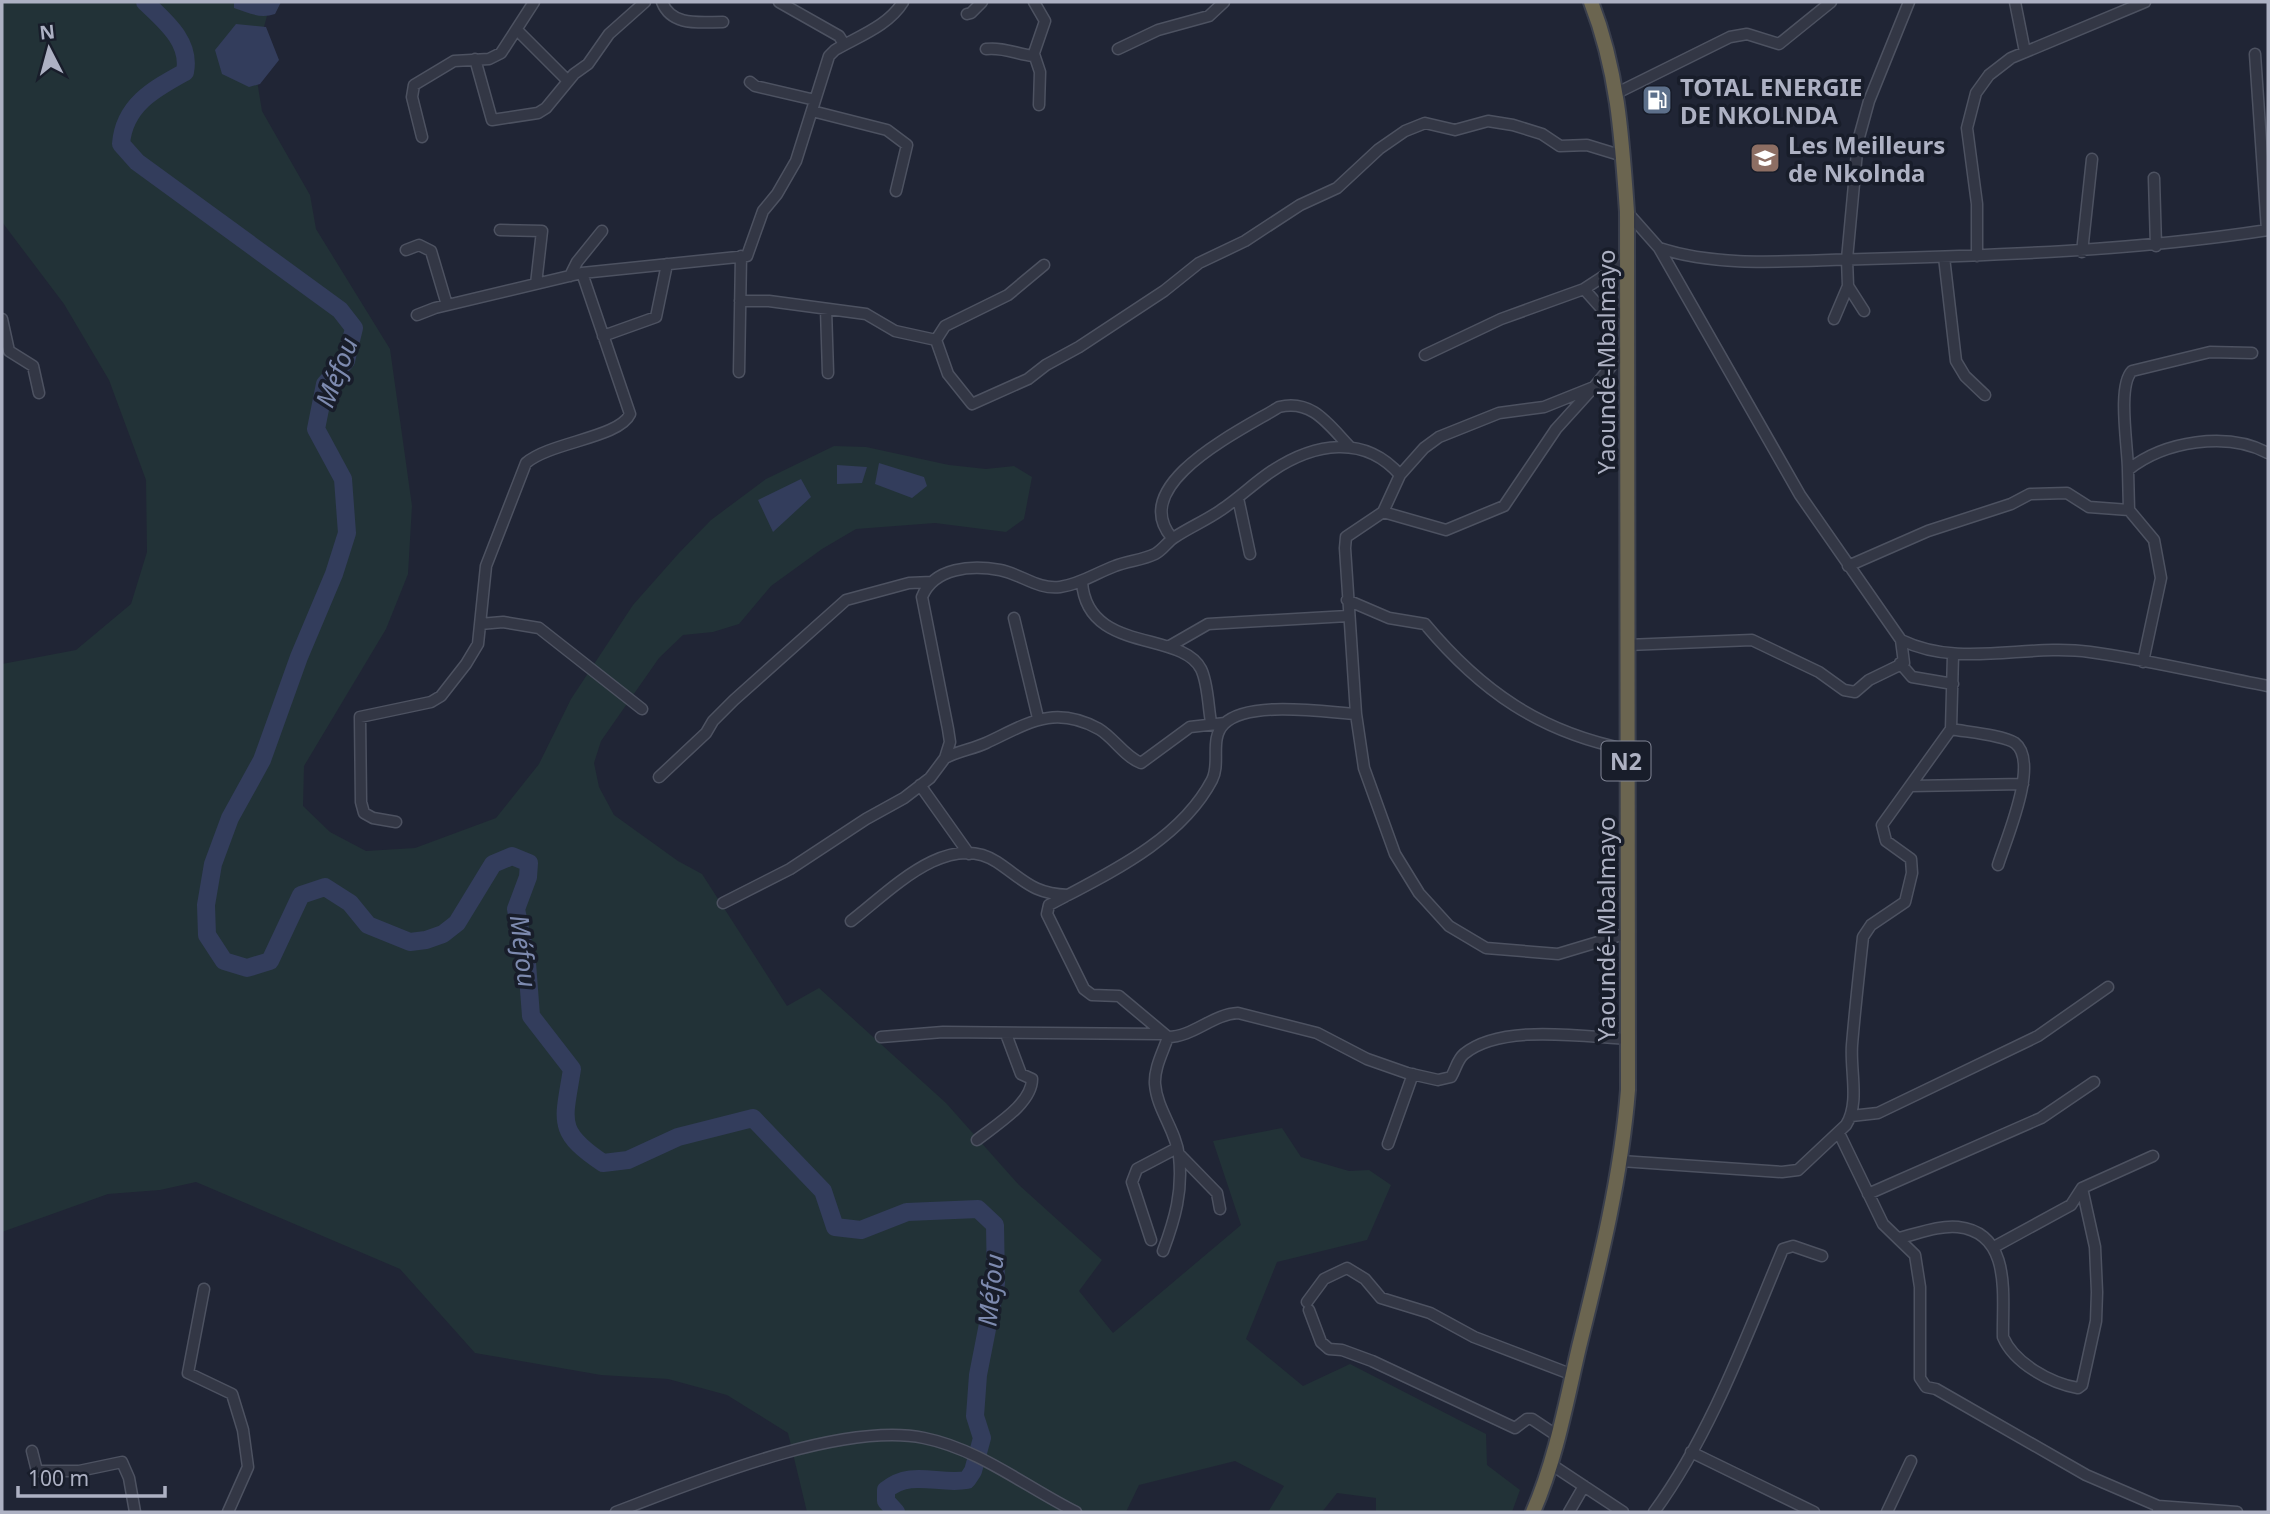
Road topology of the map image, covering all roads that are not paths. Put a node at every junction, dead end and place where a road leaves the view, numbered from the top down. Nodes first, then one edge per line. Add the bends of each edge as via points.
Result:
1 (534, 2) edge
2 (645, 2) edge
3 (662, 2) edge
4 (779, 2) edge
5 (903, 2) edge
6 (982, 2) edge
7 (1034, 2) edge
8 (1224, 2) edge
9 (1591, 2) edge
10 (1831, 2) edge
11 (1909, 2) edge
12 (2015, 2) edge
13 (2145, 2) edge
14 (967, 14) dead end
15 (723, 22) dead end
16 (517, 30) junction
17 (844, 44) junction
18 (986, 49) dead end
19 (1118, 50) dead end
20 (2025, 52) junction
21 (1034, 54) junction
22 (2255, 54) dead end
23 (475, 59) junction
24 (568, 80) junction
25 (750, 82) dead end
26 (1617, 93) junction
27 (814, 105) junction
28 (1039, 105) dead end
29 (422, 137) dead end
30 (1623, 156) junction
31 (2092, 159) dead end
32 (2154, 178) dead end
33 (896, 191) dead end
34 (1627, 212) junction
35 (500, 230) dead end
36 (2268, 230) edge
37 (602, 232) dead end
38 (2156, 246) junction
39 (1659, 248) junction
40 (406, 250) dead end
41 (2082, 252) junction
42 (741, 256) junction
43 (1977, 256) junction
44 (1944, 257) junction
45 (1847, 259) junction
46 (1627, 261) junction
47 (667, 264) junction
48 (1044, 265) dead end
49 (582, 273) junction
50 (570, 276) junction
51 (536, 284) junction
52 (1848, 286) junction
53 (1584, 289) junction
54 (740, 301) junction
55 (447, 305) junction
56 (826, 309) junction
57 (1864, 311) dead end
58 (417, 315) dead end
59 (1628, 316) junction
60 (2, 319) edge
61 (1834, 319) dead end
62 (603, 336) junction
63 (936, 340) junction
64 (1629, 345) junction
65 (2252, 353) dead end
66 (1424, 355) dead end
67 (739, 372) dead end
68 (828, 373) dead end
69 (1594, 387) junction
70 (39, 393) dead end
71 (1985, 394) dead end
72 (1349, 446) junction
73 (2268, 453) edge
74 (2128, 470) junction
75 (1401, 475) junction
76 (1238, 498) junction
77 (2129, 510) junction
78 (1383, 512) junction
79 (1172, 538) junction
80 (1250, 555) dead end
81 (1848, 566) junction
82 (932, 582) junction
83 (1083, 582) junction
84 (1348, 600) junction
85 (1348, 616) junction
86 (1014, 618) dead end
87 (480, 624) junction
88 (1901, 640) junction
89 (1626, 645) junction
90 (1168, 647) junction
91 (1953, 655) junction
92 (2143, 662) junction
93 (1900, 663) junction
94 (1953, 684) junction
95 (2268, 686) edge
96 (642, 709) dead end
97 (1356, 714) junction
98 (1038, 718) junction
99 (1211, 722) junction
100 (1225, 723) junction
101 (1951, 729) junction
102 (1626, 748) junction
103 (945, 758) junction
104 (659, 777) dead end
105 (2023, 784) junction
106 (920, 785) junction
107 (1911, 786) junction
108 (396, 822) dead end
109 (969, 854) junction
110 (1998, 865) dead end
111 (1069, 895) junction
112 (723, 903) dead end
113 (851, 921) dead end
114 (1628, 933) junction
115 (2108, 988) dead end
116 (1006, 1034) junction
117 (1165, 1036) junction
118 (881, 1037) dead end
119 (1629, 1039) junction
120 (1413, 1074) junction
121 (2094, 1082) dead end
122 (1852, 1116) junction
123 (1839, 1133) junction
124 (977, 1140) dead end
125 (1388, 1144) dead end
126 (1178, 1151) junction
127 (2153, 1156) dead end
128 (1621, 1161) junction
129 (2082, 1188) junction
130 (1868, 1194) junction
131 (1220, 1209) dead end
132 (1899, 1238) junction
133 (1151, 1240) dead end
134 (1994, 1247) junction
135 (1163, 1251) dead end
136 (1822, 1256) dead end
137 (204, 1289) dead end
138 (1573, 1375) junction
139 (1559, 1437) junction
140 (32, 1451) dead end
141 (1691, 1452) junction
142 (1911, 1461) dead end
143 (1552, 1465) junction
144 (1584, 1486) junction
145 (2158, 1509) edge
146 (135, 1512) edge
147 (228, 1512) edge
148 (616, 1512) edge
149 (1076, 1512) edge
150 (1533, 1512) edge
151 (1569, 1512) edge
152 (1623, 1512) edge
153 (1654, 1512) edge
154 (1814, 1512) edge
155 (1887, 1512) edge
156 (2237, 1512) edge

1 - 16 street
2 - 24 street via 622,20 588,64
3 - 15 street via 677,20
4 - 17 street via 839,36
5 - 17 street via 882,24
6 - 14 street
7 - 21 street via 1045,22
8 - 19 street via 1209,16 1158,30
9 - 26 highway, Yaoundé-Mbalmayo / N2
10 - 26 street via 1779,44 1747,34 1730,37
11 - 45 street via 1858,141
12 - 20 street
13 - 20 street
16 - 23 street via 501,53 489,60
16 - 24 street
17 - 27 street via 829,56
18 - 21 street
20 - 43 street via 1989,75 1969,114
21 - 28 street via 1040,72
22 - 36 street
23 - 24 street via 492,120 538,113
23 - 29 street via 454,61 414,85 412,96
25 - 27 street
26 - 30 highway, Yaoundé-Mbalmayo / N2
27 - 33 street via 850,123 887,130 903,140 907,145
27 - 42 street via 796,161 763,211 747,256
30 - 34 highway, Yaoundé-Mbalmayo / N2
30 - 63 street via 1587,145 1560,146 1542,134 1513,125 1488,121 1455,130 1424,123 1380,149 1337,188 1199,262 1164,291 1006,390 972,404 947,374
31 - 41 street
32 - 38 street
34 - 39 street
34 - 46 highway, Yaoundé-Mbalmayo / N2
35 - 51 street via 542,231
36 - 38 street
37 - 50 street
38 - 41 street
39 - 45 street via 1684,256 1727,260
39 - 81 street via 1758,425
40 - 55 street via 419,246 431,251
41 - 43 street
42 - 47 street
42 - 54 street
43 - 44 street
44 - 45 street
44 - 71 street via 1956,361
45 - 52 street
46 - 53 street
46 - 59 highway, Yaoundé-Mbalmayo / N2
47 - 49 street
47 - 62 street via 656,317
48 - 63 street via 1008,295 945,326
49 - 50 street
49 - 62 street
50 - 51 street
51 - 55 street
52 - 57 street
52 - 61 street
53 - 59 street via 1600,307
53 - 66 street via 1501,319
54 - 56 street
54 - 67 street
55 - 58 street
56 - 63 street via 866,314 895,331
56 - 68 street
59 - 64 highway, Yaoundé-Mbalmayo / N2
60 - 70 street via 9,351 33,366
62 - 87 street via 630,414 619,426 538,453 526,463 486,566
64 - 69 street
64 - 89 highway, Yaoundé-Mbalmayo / N2
65 - 74 street via 2210,352 2132,371 2126,385
69 - 75 street via 1544,407 1499,413 1447,433 1424,448
69 - 78 street via 1556,429 1504,506 1446,530
72 - 75 street via 1378,454
72 - 76 street via 1287,462
72 - 79 street via 1308,407 1279,407 1206,452 1173,479 1162,502 1161,519
73 - 74 street via 2225,442 2170,446
74 - 77 street
75 - 78 street
76 - 79 street
76 - 80 street
77 - 81 street via 2089,506 2067,493 2030,494
77 - 92 street via 2154,540 2161,578
78 - 84 street via 1346,537
79 - 83 street via 1156,554 1114,566
81 - 88 street
82 - 83 street via 957,568 1002,570 1031,583 1057,587
82 - 103 street via 922,597 950,742
82 - 104 street via 909,583 846,600 734,700
83 - 90 street via 1085,601 1100,618 1143,642
84 - 85 street
84 - 102 street via 1388,618 1425,624 1445,648 1511,704 1551,728
85 - 90 street via 1208,624
85 - 97 street
86 - 98 street
87 - 96 street via 503,622 539,628
87 - 108 street via 478,643 441,696 360,717 361,802 373,818
88 - 91 street via 1919,649
88 - 93 street via 1904,663
89 - 93 street via 1752,640 1855,692
89 - 102 highway, Yaoundé-Mbalmayo / N2
90 - 99 street via 1188,656 1200,669
91 - 92 street via 2089,652
91 - 94 street
92 - 95 street
93 - 94 street via 1912,677
94 - 101 street
97 - 100 street via 1263,711
97 - 114 street via 1368,780 1395,854 1419,893 1449,926 1486,948 1558,954
98 - 99 street via 1053,716 1087,723 1141,763 1190,727
98 - 103 street
99 - 100 street
100 - 111 street via 1218,734 1213,779 1186,815 1150,846
101 - 105 street via 2012,741 2026,761
101 - 107 street
102 - 114 highway, Yaoundé-Mbalmayo / N2
103 - 106 street
105 - 107 street
105 - 110 street
106 - 109 street
106 - 112 street via 790,869
107 - 122 street via 1882,825 1886,841 1911,859 1912,873 1905,902 1871,925 1863,937 1852,1049
109 - 111 street via 993,860 1046,894
109 - 113 street via 928,863
111 - 117 street via 1049,905 1047,914 1084,989 1092,995 1124,999
114 - 119 highway, Yaoundé-Mbalmayo / N2
115 - 122 street via 2038,1037 1878,1113
116 - 117 street
116 - 118 street via 943,1032
116 - 124 street via 1021,1074 1032,1083 1024,1100
117 - 120 street via 1177,1037 1227,1013 1238,1013 1317,1033 1367,1059
117 - 126 street via 1155,1084
119 - 120 street via 1522,1034 1472,1049 1458,1060 1446,1080
119 - 128 highway, Yaoundé-Mbalmayo / N2
120 - 125 street
121 - 130 street via 2041,1118
122 - 123 street
123 - 128 street via 1798,1170
123 - 130 street
126 - 131 street via 1217,1193
126 - 133 street via 1137,1169 1132,1182
126 - 135 street via 1179,1209
127 - 129 street
128 - 138 highway, Yaoundé-Mbalmayo / N2
129 - 134 street via 2071,1205
129 - 134 street via 2095,1247 2096,1321 2078,1388 2034,1368 2007,1347 2002,1271
130 - 132 street via 1883,1224
132 - 134 street via 1958,1227
132 - 145 street via 1909,1246 1918,1266 1920,1378 1926,1387
136 - 141 street via 1793,1246 1783,1249
137 - 147 street via 188,1373 232,1394 243,1430 248,1467
138 - 139 highway, Yaoundé-Mbalmayo / N2
138 - 139 street via 1381,1298 1365,1279 1347,1268 1324,1279 1308,1306 1321,1342 1329,1349 1372,1361 1515,1428 1532,1419
139 - 143 highway, Yaoundé-Mbalmayo / N2
140 - 146 street via 37,1471 79,1471 122,1462
141 - 153 street
141 - 154 street
142 - 155 street
143 - 144 street
143 - 150 highway, Yaoundé-Mbalmayo / N2
144 - 151 street
144 - 152 street
145 - 156 street
148 - 149 street via 830,1440 891,1436 923,1437 964,1451

